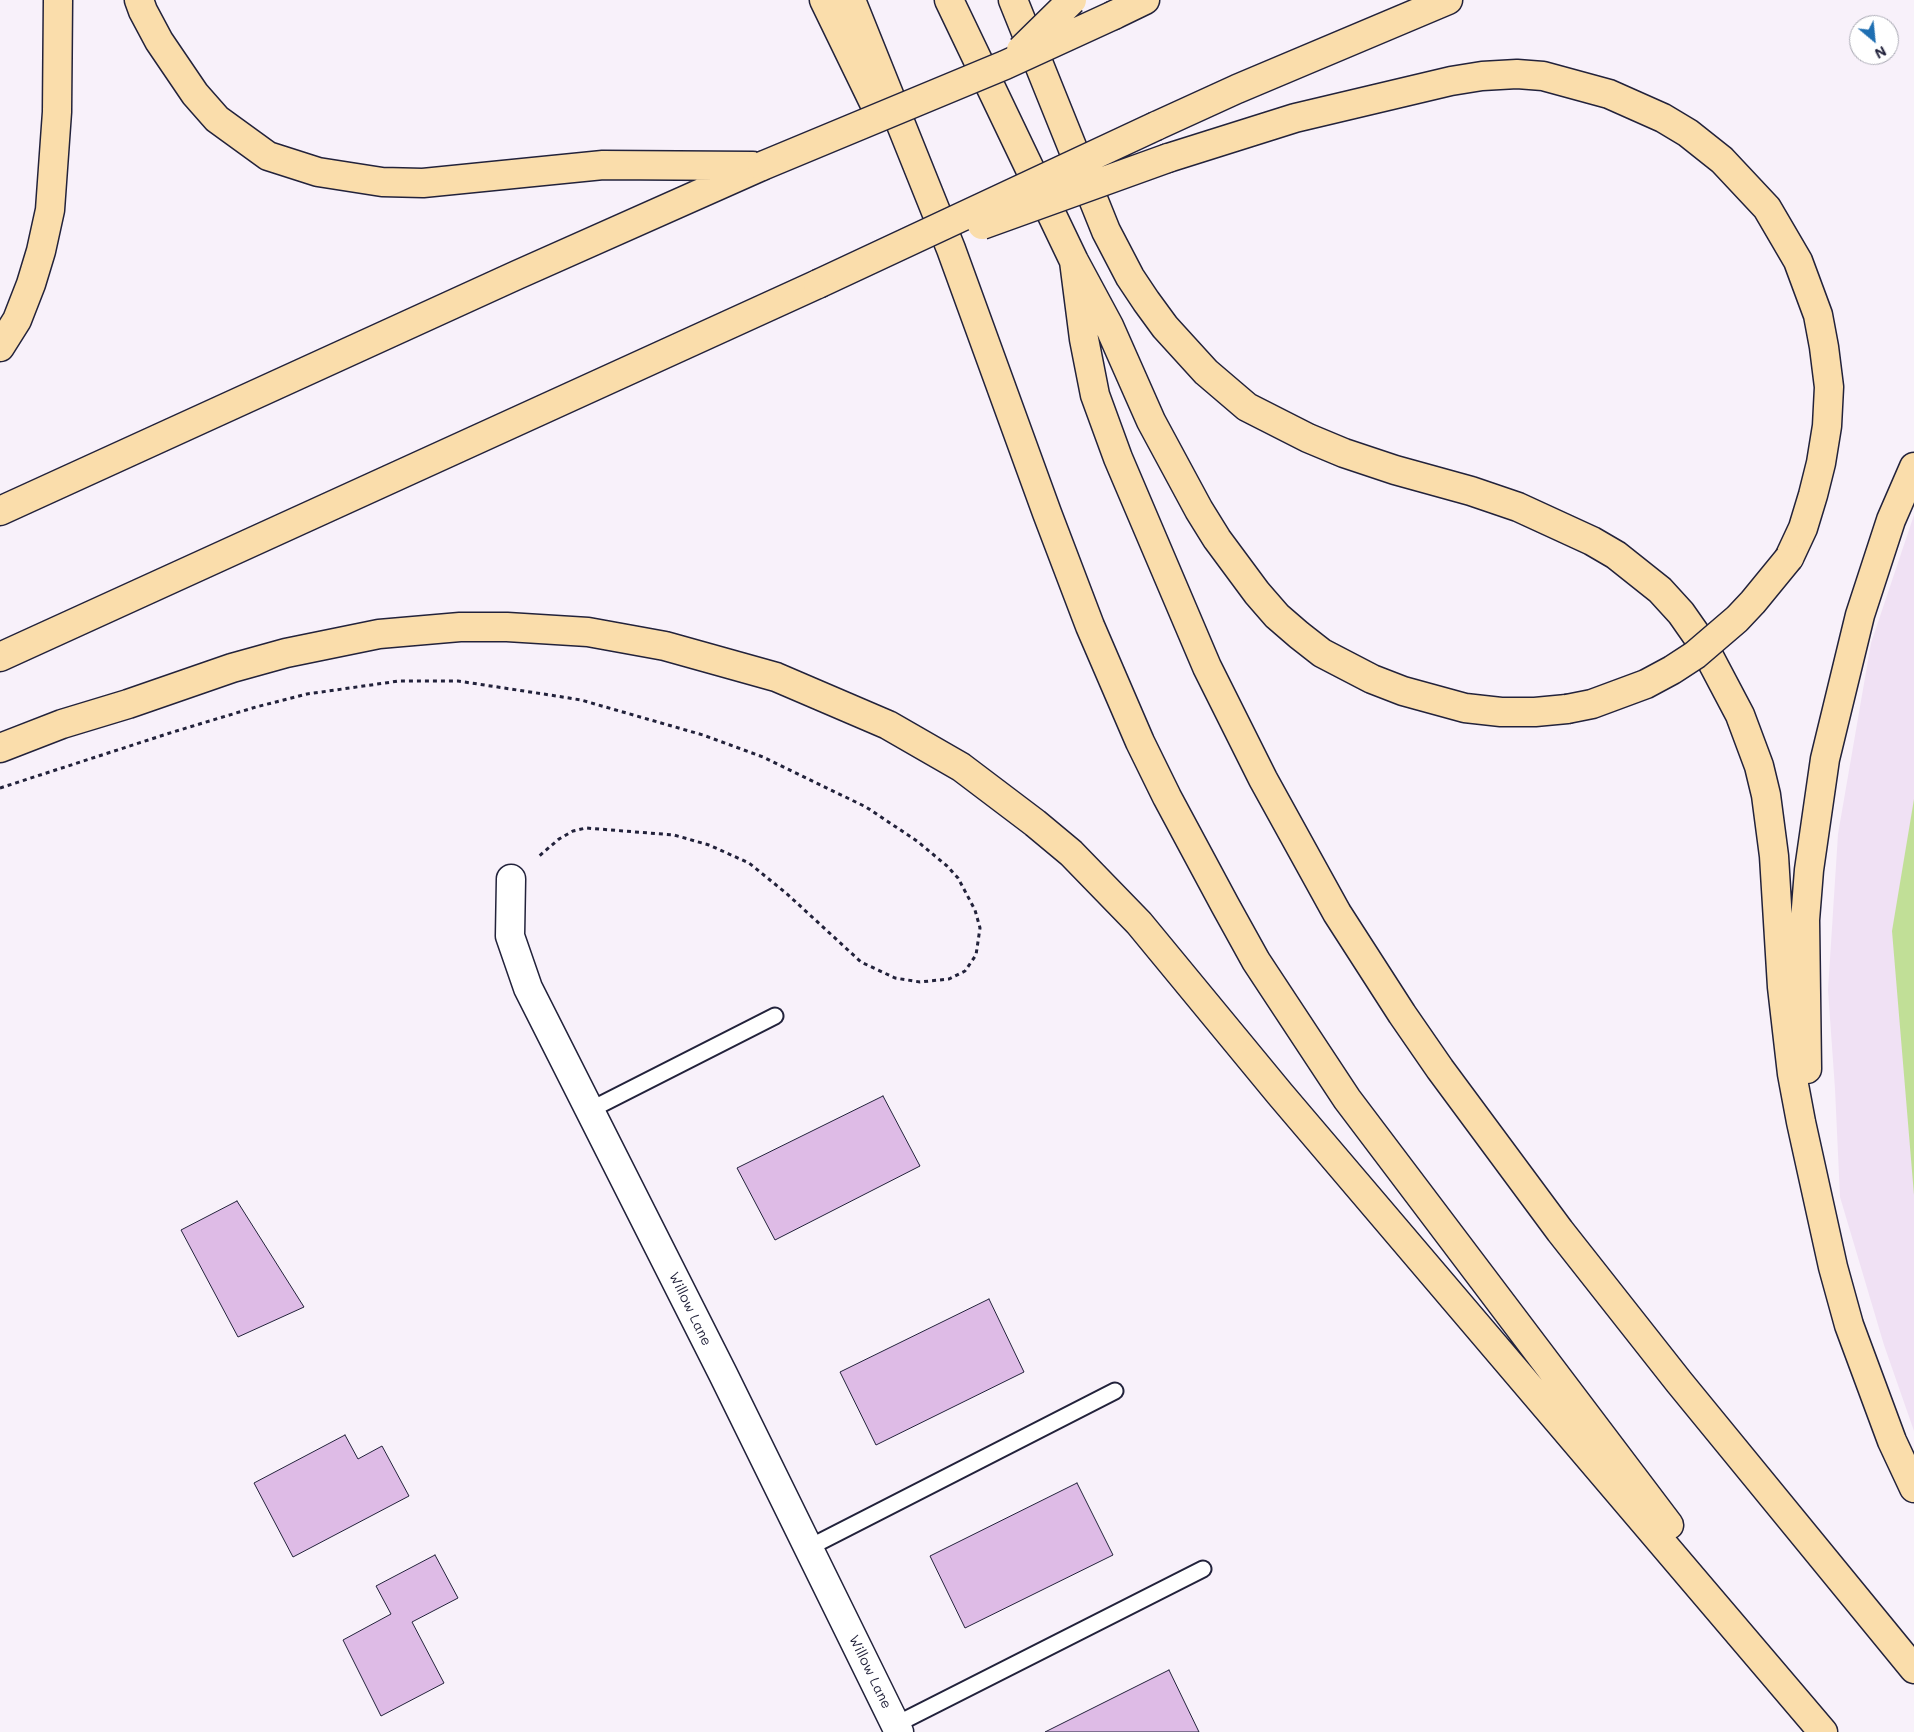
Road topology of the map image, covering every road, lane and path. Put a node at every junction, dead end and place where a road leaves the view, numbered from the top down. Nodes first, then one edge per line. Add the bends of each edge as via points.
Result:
1 (58, 0) edge
2 (139, 0) edge
3 (824, 0) edge
4 (851, 0) edge
5 (949, 0) edge
6 (1012, 0) edge
7 (1072, 0) edge
8 (1145, 0) edge
9 (1448, 0) edge
10 (1005, 65) junction
11 (762, 166) junction
12 (1074, 261) junction
13 (818, 284) junction
14 (0, 348) edge
15 (993, 366) junction
16 (1914, 468) edge
17 (0, 511) edge
18 (0, 657) edge
19 (0, 748) edge
20 (0, 788) edge
21 (511, 879) joint
22 (775, 1016) dead end
23 (590, 1110) junction
24 (1823, 1222) junction
25 (1115, 1391) dead end
26 (1914, 1488) edge
27 (808, 1548) junction
28 (1203, 1569) dead end
29 (1914, 1669) edge
30 (897, 1728) edge
31 (1823, 1732) edge
32 (1827, 1732) edge

1 - 14 highway via 57,112 50,210 31,284 17,320
2 - 11 highway via 159,42 195,94 217,119 268,156 318,172 382,182 423,183 603,165
3 - 15 highway
4 - 15 highway via 951,249
5 - 12 highway
6 - 24 highway via 1106,231 1146,301 1206,372 1247,407 1308,438 1386,467 1518,507 1592,540 1660,590 1702,644 1740,715 1766,795 1792,1074
7 - 10 highway, bridge
8 - 10 highway, bridge
9 - 13 highway, bridge via 1237,89
10 - 11 highway, bridge
11 - 17 highway
12 - 13 highway, bridge via 1198,510 1240,572 1277,616 1298,635 1322,653 1380,682 1437,701 1501,712 1567,710 1592,704 1646,684 1695,655 1742,614 1772,580 1789,558 1803,528 1821,463 1827,426 1828,387 1818,314 1798,261 1767,208 1722,160 1688,133 1609,94 1543,76 1517,74 1451,81 1296,118 1168,158
12 - 29 highway via 1095,395 1121,466 1210,675 1337,912 1440,1069 1560,1231 1703,1412
13 - 18 highway
15 - 32 highway via 1066,566 1140,742 1256,960 1379,1144
16 - 24 highway via 1891,520 1847,663 1825,759 1809,870 1805,920 1807,1066
19 - 31 highway via 62,724 286,653 379,634 460,627 580,631 665,646 776,676 888,725 961,767 1035,822 1071,853 1139,923 1312,1132
20 - 21 path via 256,706 307,694 399,681 485,684 581,700 671,724 763,756 819,783 900,829 947,866 966,890 980,928 976,955 966,970 949,979 920,982 895,978 861,962 786,892 749,863 709,845 674,835 618,829 586,828 573,832 559,839
21 - 23 street, Willow Lane via 510,936 528,988
22 - 23 lane
23 - 27 street, Willow Lane
24 - 26 highway via 1849,1325 1892,1441
25 - 27 lane
27 - 30 street, Willow Lane
28 - 30 lane

